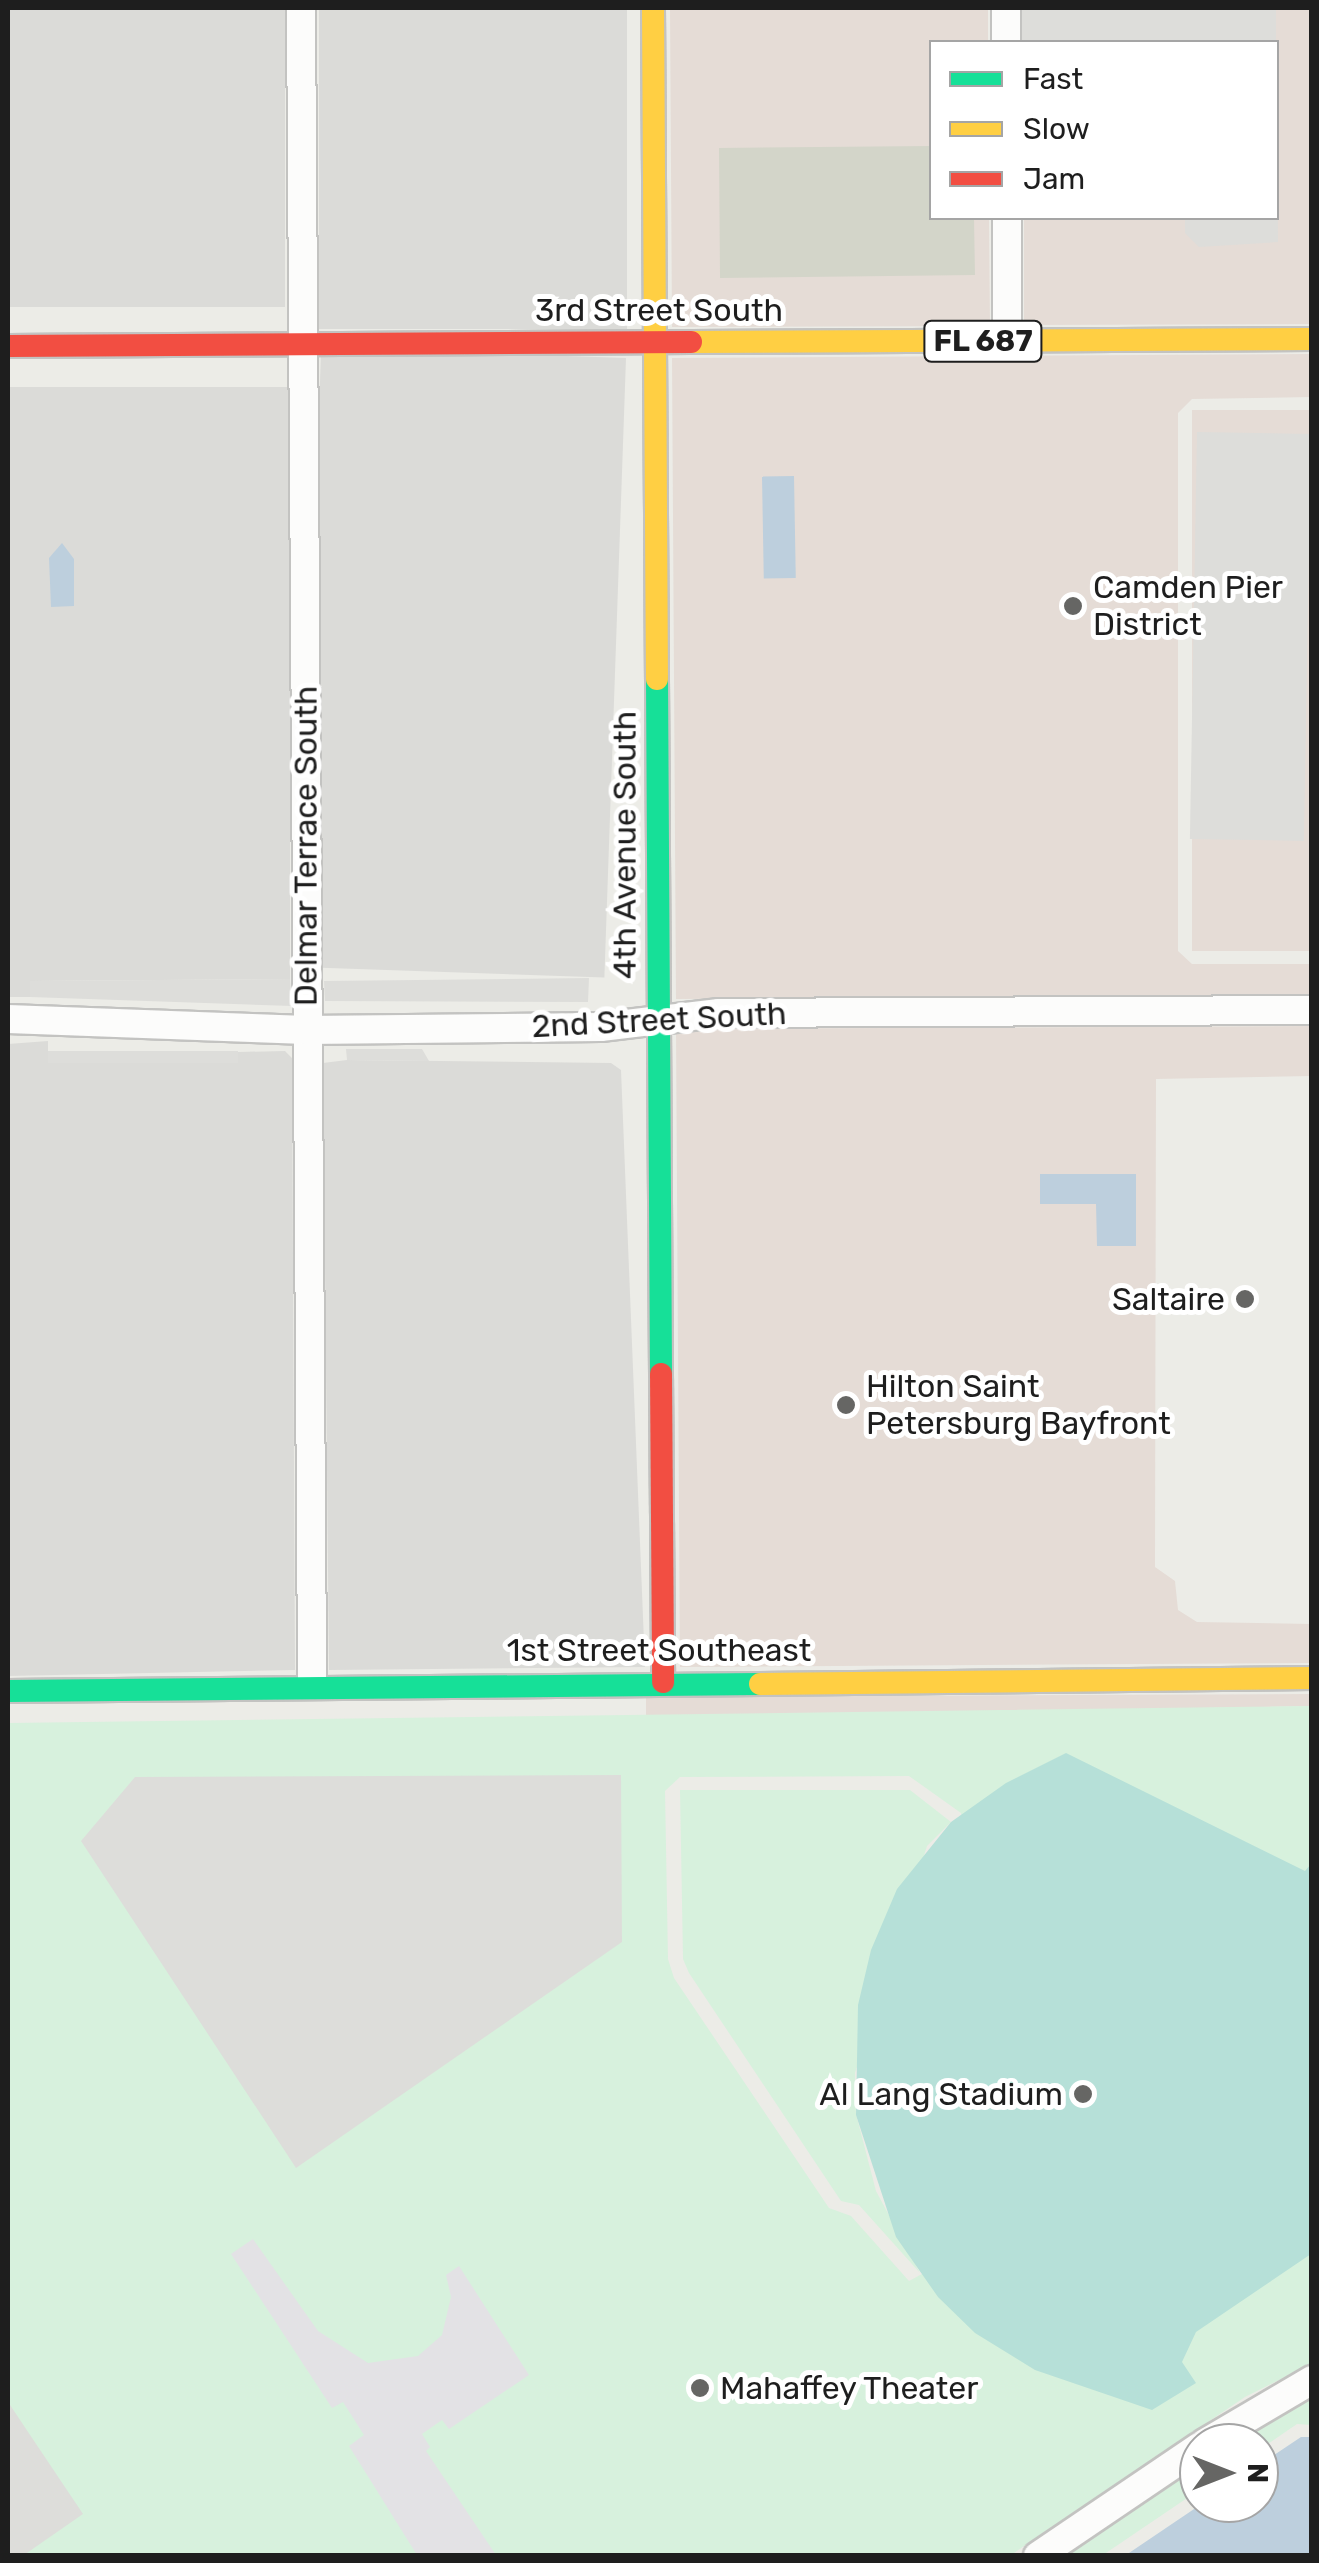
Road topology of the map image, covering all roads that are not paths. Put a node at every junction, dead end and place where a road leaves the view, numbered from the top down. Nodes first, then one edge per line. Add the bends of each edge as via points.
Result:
1 (301, 8) edge
2 (653, 8) edge
3 (1006, 8) edge
4 (1006, 40) edge
5 (1006, 220) edge
6 (1312, 339) edge
7 (1007, 340) junction
8 (655, 342) junction
9 (304, 345) junction
10 (8, 346) edge
11 (1312, 1010) edge
12 (8, 1020) edge
13 (659, 1021) junction
14 (306, 1030) junction
15 (1312, 1678) edge
16 (662, 1682) junction
17 (312, 1685) junction
18 (8, 1691) edge
19 (1312, 2380) edge
20 (1239, 2423) edge
21 (1179, 2461) edge
22 (1038, 2556) edge

1 - 9 street, Delmar Terrace South
2 - 8 street, 4th Avenue South
3 - 4 street
5 - 7 street
6 - 7 street, 3rd Street South / FL 687
7 - 8 street, 3rd Street South / FL 687
8 - 9 street, 3rd Street South / FL 687
8 - 13 street, 4th Avenue South
9 - 10 street, 3rd Street South / FL 687
9 - 14 street, Delmar Terrace South
11 - 13 street, 2nd Street South via 719,1014
12 - 14 street, 2nd Street South
13 - 14 street, 2nd Street South
13 - 16 street, 4th Avenue South
14 - 17 street, Delmar Terrace South
15 - 16 street, 1st Street Southeast
16 - 17 street, 1st Street Southeast
17 - 18 street, 1st Street Southeast
19 - 20 street
21 - 22 street

